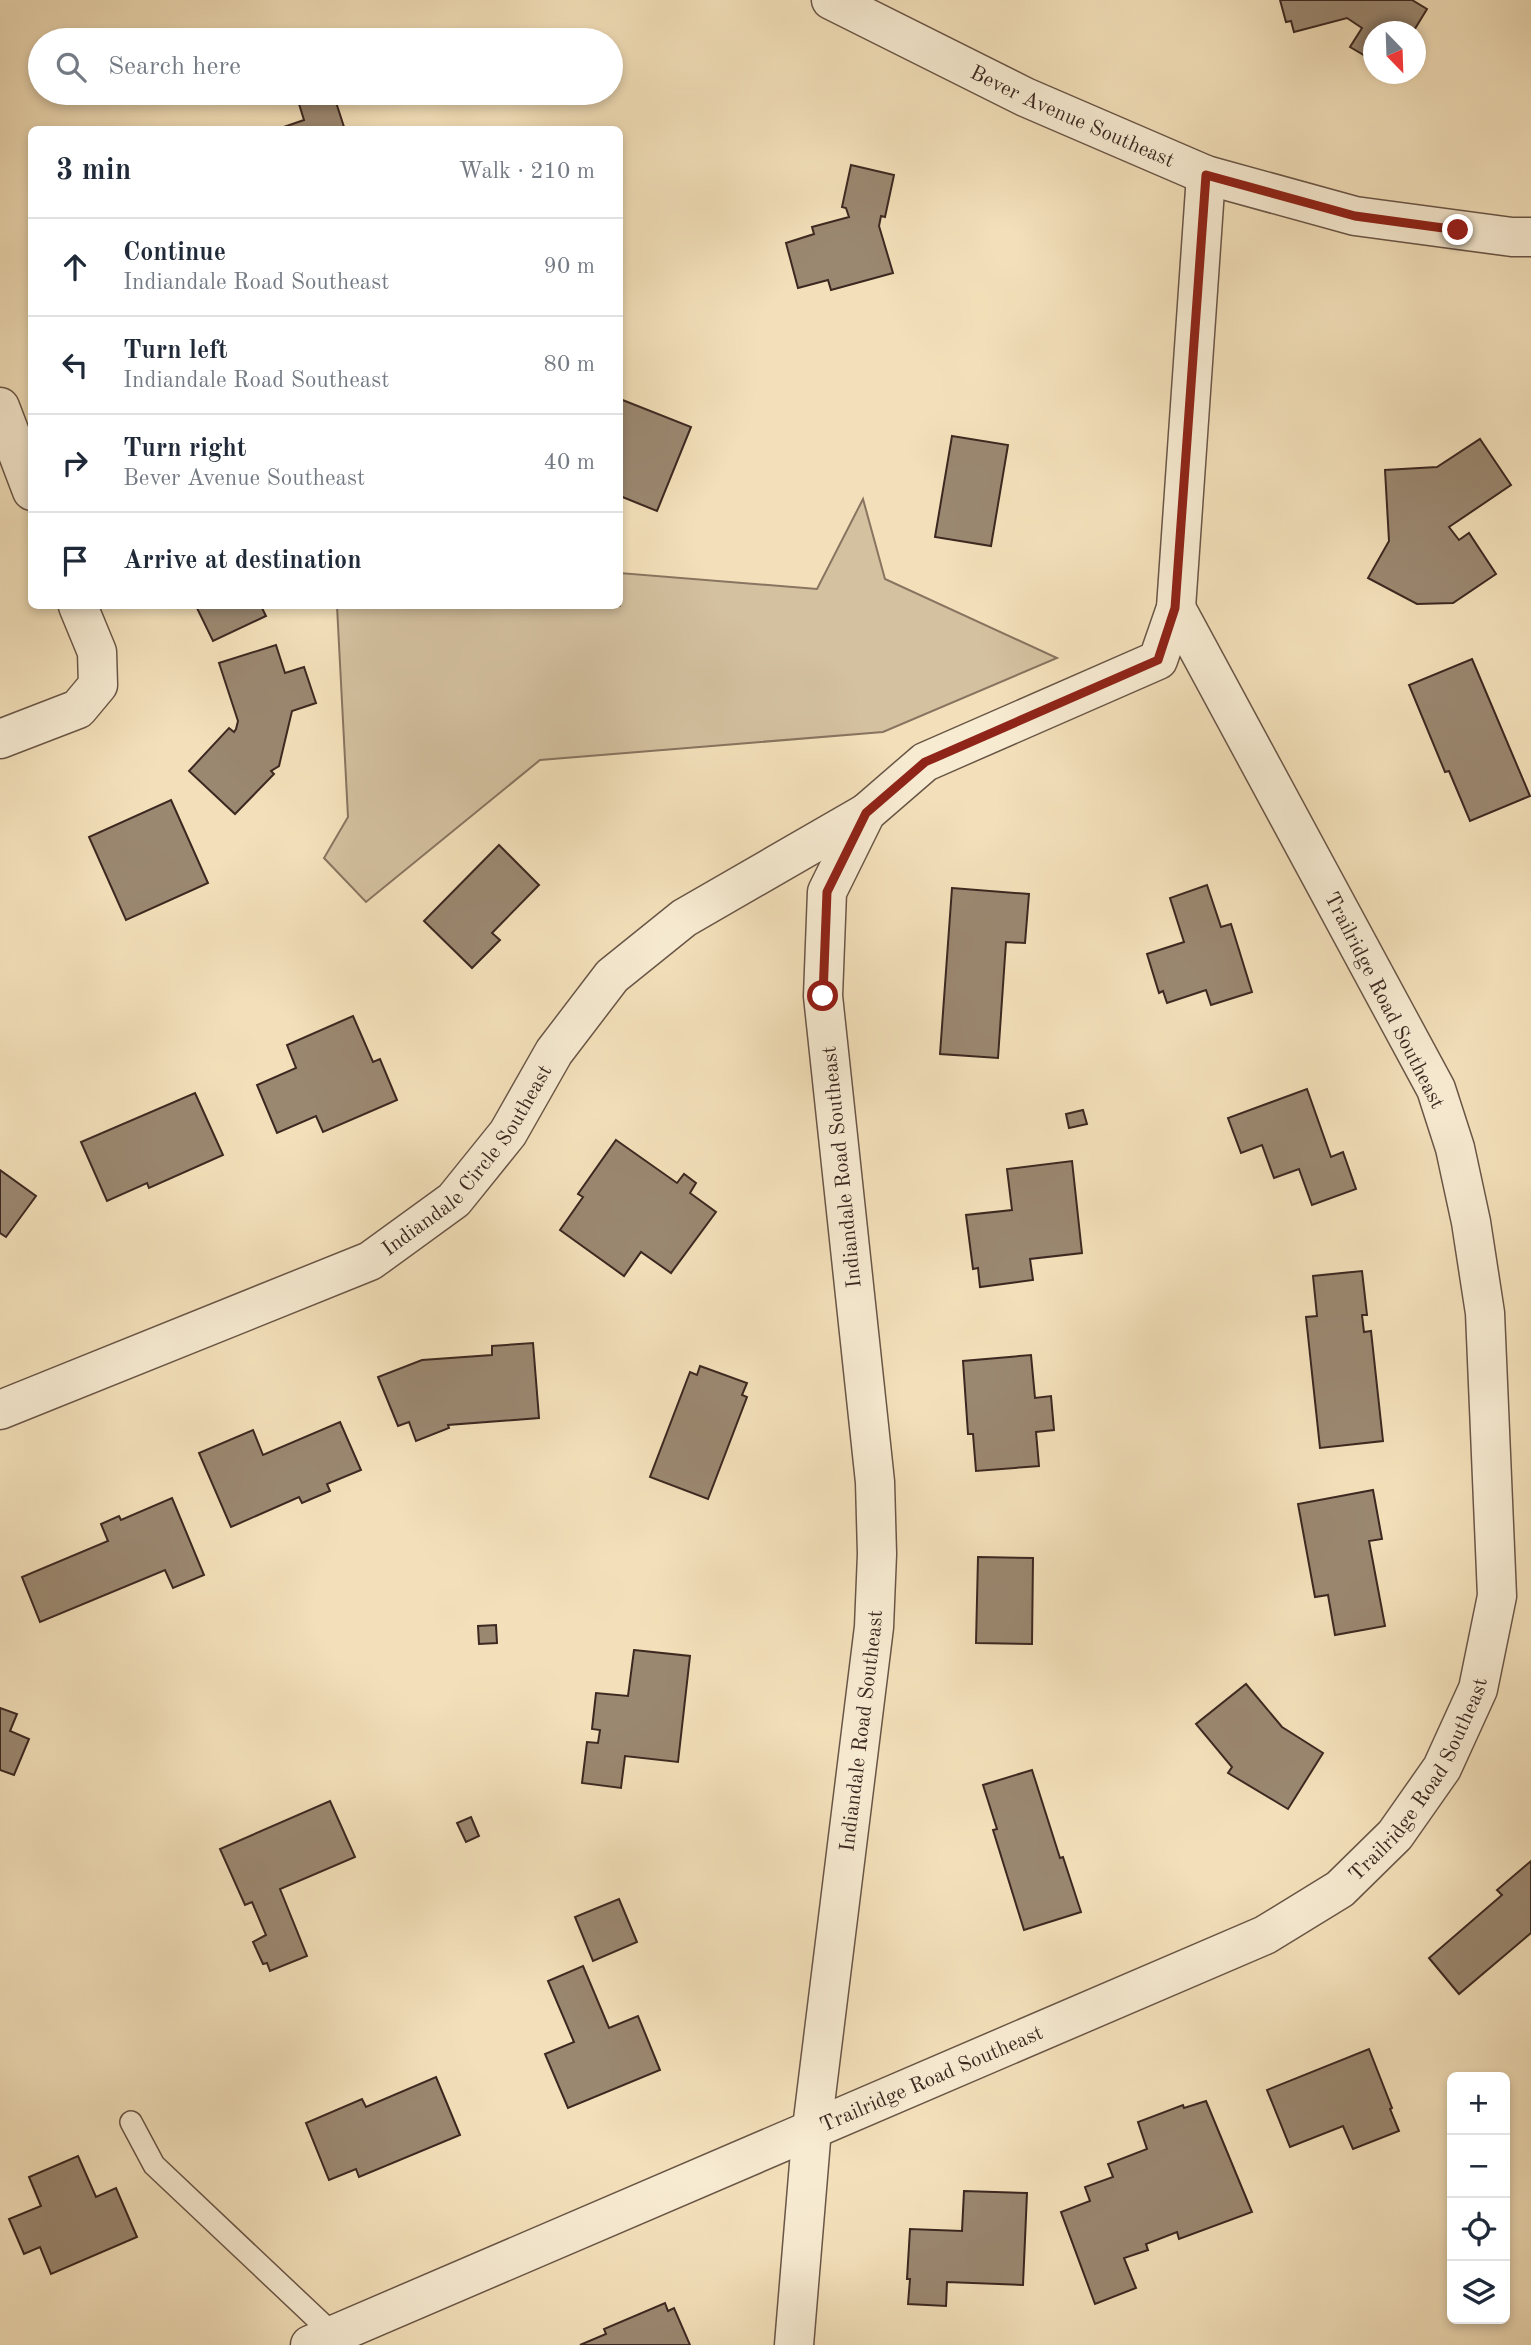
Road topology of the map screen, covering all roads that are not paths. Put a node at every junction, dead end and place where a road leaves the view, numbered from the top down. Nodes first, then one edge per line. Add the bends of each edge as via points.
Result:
1 (831, 0) edge
2 (1206, 175) junction
3 (1531, 237) edge
4 (0, 407) edge
5 (28, 480) edge
6 (1175, 608) junction
7 (79, 609) edge
8 (0, 739) edge
9 (866, 813) junction
10 (0, 1410) edge
11 (131, 2122) dead end
12 (812, 2128) junction
13 (322, 2340) edge
14 (794, 2345) edge

1 - 2 street, Bever Avenue Southeast via 1026,97
2 - 3 street, Bever Avenue Southeast via 1355,216
2 - 6 street, Indiandale Road Southeast
4 - 5 street
6 - 9 street, Indiandale Road Southeast via 1158,660 925,762
6 - 12 street, Trailridge Road Southeast via 1436,1089 1455,1148 1485,1313 1496,1569 1497,1596 1478,1689 1443,1768 1395,1835 1340,1889 1265,1935
7 - 8 street via 97,652 98,685 78,709
9 - 10 street, Indiandale Circle Southeast via 684,918 612,976 554,1052 508,1133 454,1200 370,1261
9 - 12 street, Indiandale Road Southeast via 827,892 823,996 875,1482 877,1555 874,1627
11 - 13 lane via 154,2165
12 - 13 street, Trailridge Road Southeast
12 - 14 street, Indiandale Road Southeast

